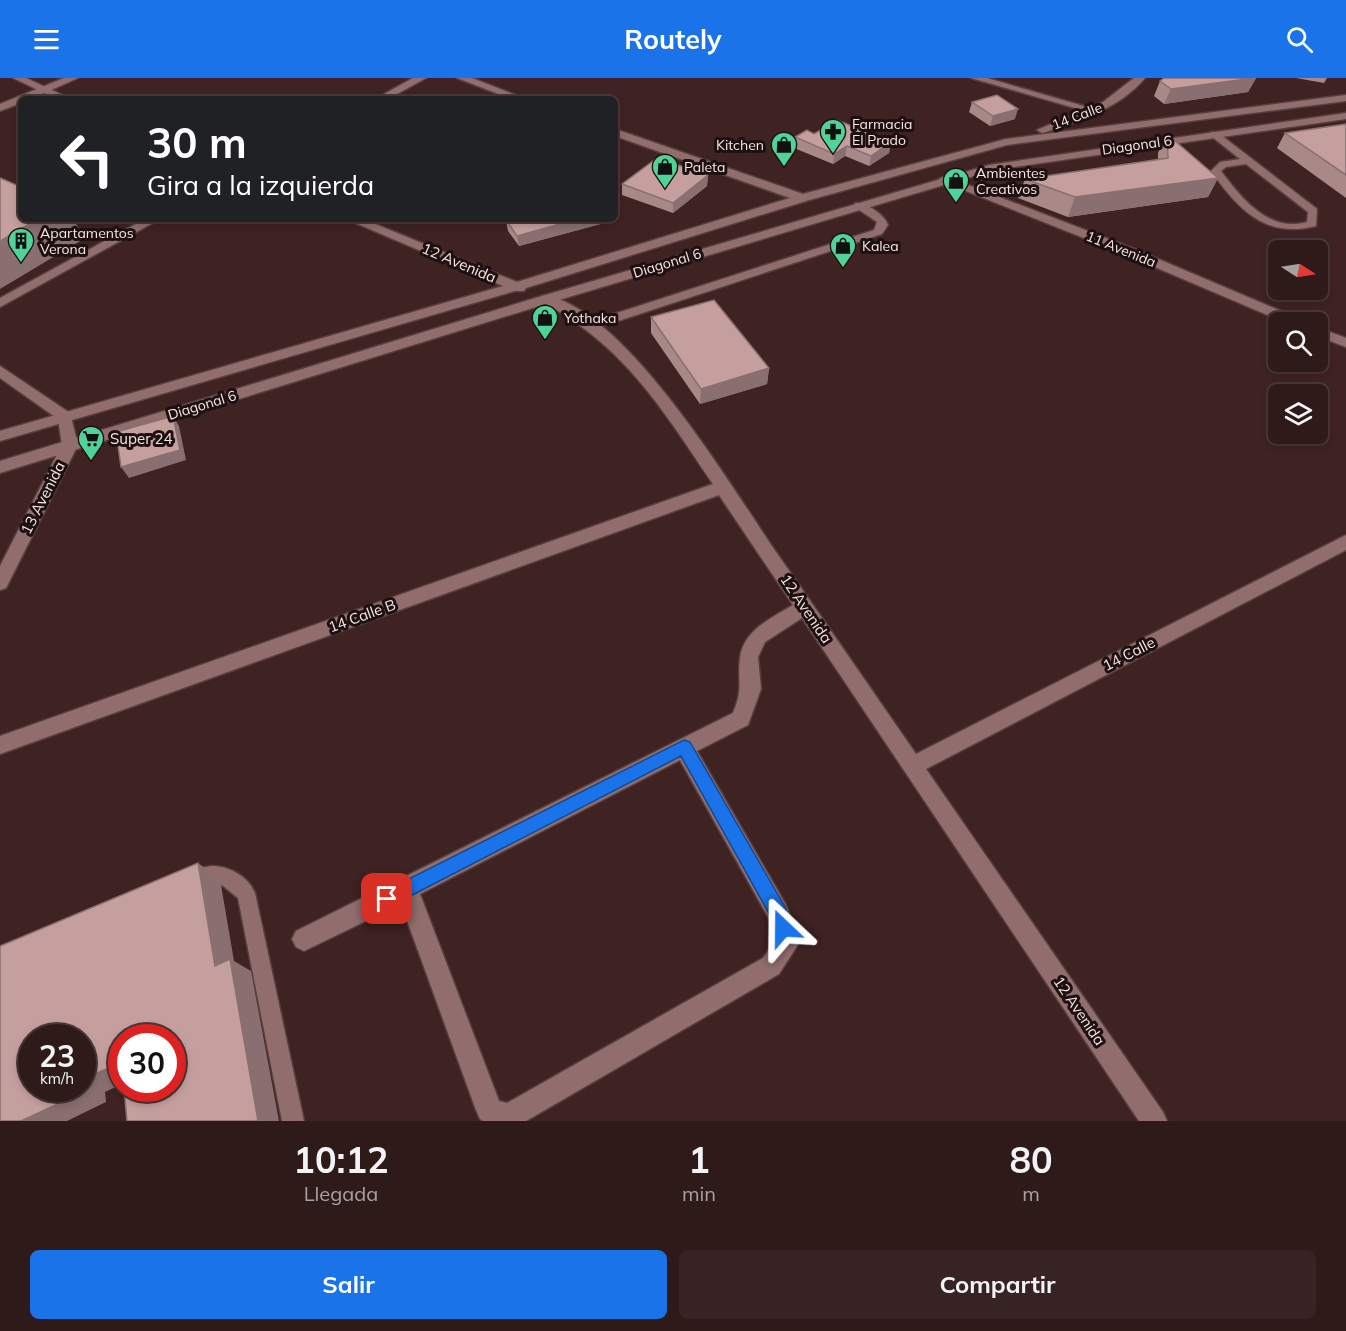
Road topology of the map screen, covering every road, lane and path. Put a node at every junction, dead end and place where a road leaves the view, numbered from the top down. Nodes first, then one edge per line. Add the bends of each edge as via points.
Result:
1 (18, 78) edge
2 (73, 78) edge
3 (421, 78) edge
4 (462, 78) edge
5 (976, 78) edge
6 (1140, 78) edge
7 (44, 90) junction
8 (29, 96) edge
9 (59, 96) edge
10 (386, 96) edge
11 (513, 96) edge
12 (1346, 98) edge
13 (18, 100) edge
14 (0, 108) edge
15 (1096, 111) junction
16 (1346, 116) edge
17 (618, 133) edge
18 (1214, 134) junction
19 (1006, 142) junction
20 (1249, 160) junction
21 (945, 179) junction
22 (802, 198) junction
23 (859, 205) junction
24 (148, 222) edge
25 (359, 222) edge
26 (515, 287) junction
27 (547, 299) junction
28 (0, 303) edge
29 (1272, 312) edge
30 (593, 325) junction
31 (1328, 336) edge
32 (1346, 343) edge
33 (0, 371) edge
34 (65, 417) junction
35 (0, 436) edge
36 (70, 445) junction
37 (0, 467) edge
38 (723, 487) junction
39 (1346, 542) edge
40 (0, 583) edge
41 (804, 607) junction
42 (0, 745) edge
43 (684, 747) junction
44 (912, 766) junction
45 (177, 884) edge
46 (407, 889) junction
47 (304, 939) dead end
48 (293, 1121) edge
49 (1154, 1121) edge

1 - 7 street
2 - 7 street
3 - 10 street
4 - 11 street
5 - 15 street
6 - 15 street, 14 Calle via 1126,93
7 - 8 street
7 - 9 street
12 - 19 street, Diagonal 6
13 - 14 street
15 - 19 street, 14 Calle
16 - 18 street, Diagonal 6
17 - 22 street
18 - 20 lane
18 - 21 street, Diagonal 6 via 993,167
19 - 22 street, Diagonal 6
20 - 20 lane via 1313,211 1312,224 1294,228 1271,225 1251,210 1216,171 1224,164
21 - 23 street, Diagonal 6
21 - 29 street, 11 Avenida
22 - 26 street, Diagonal 6
23 - 27 street, Diagonal 6
23 - 30 lane via 882,221 878,232
24 - 28 street
25 - 26 street, 12 Avenida
26 - 27 street, 12 Avenida
26 - 34 street, Diagonal 6
27 - 30 street, 12 Avenida
27 - 36 street, Diagonal 6
30 - 38 street, 12 Avenida via 653,387
31 - 32 street
33 - 34 street
34 - 35 street, Diagonal 6
34 - 36 street, 13 Avenida
36 - 37 street, Diagonal 6
36 - 40 street, 13 Avenida
38 - 41 street, 12 Avenida
38 - 42 street, 14 Calle B
39 - 44 street, 14 Calle
41 - 43 street via 758,637 749,657 751,689 741,719
41 - 44 street, 12 Avenida
43 - 46 street
43 - 46 street via 778,913 787,943 771,966 510,1116 489,1110
44 - 49 street, 12 Avenida
45 - 48 lane via 212,873 230,877 246,894
46 - 47 street

